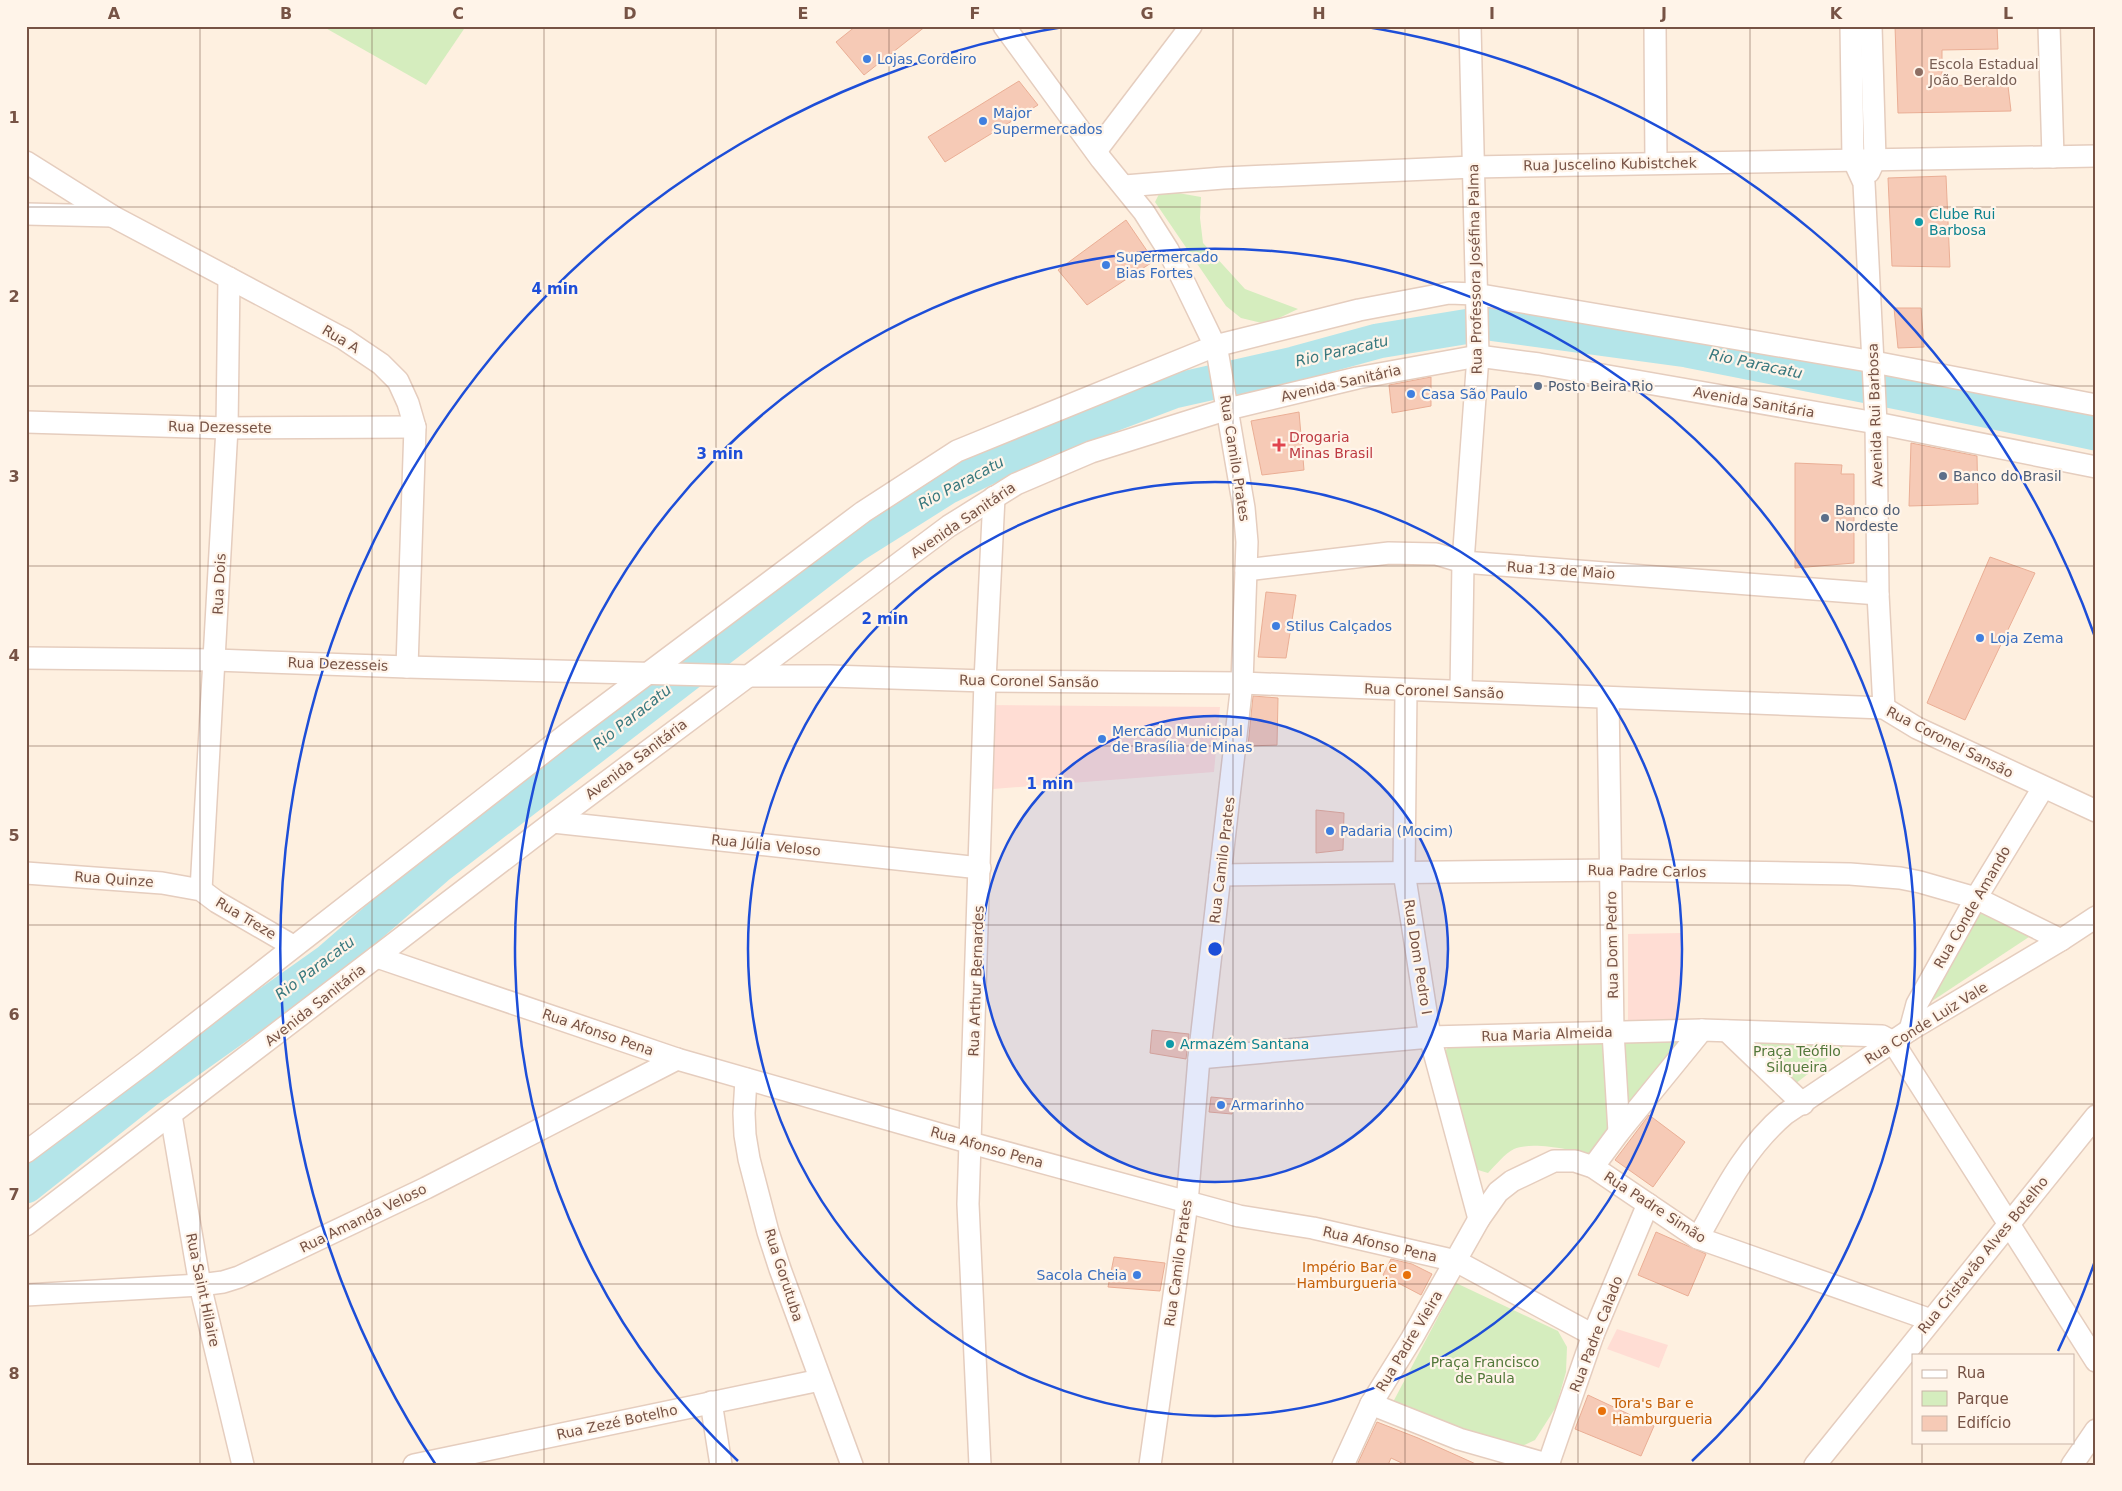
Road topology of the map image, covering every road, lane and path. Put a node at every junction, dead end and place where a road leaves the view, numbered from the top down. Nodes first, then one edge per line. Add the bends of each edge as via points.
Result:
1 (1004, 26) edge
2 (1191, 26) edge
3 (1470, 26) edge
4 (1655, 26) edge
5 (1851, 26) edge
6 (1871, 26) edge
7 (2049, 26) edge
8 (1096, 151) junction
9 (2096, 156) edge
10 (2053, 157) junction
11 (1875, 159) junction
12 (1853, 160) junction
13 (26, 162) edge
14 (1656, 163) junction
15 (1473, 167) junction
16 (1864, 183) junction
17 (1125, 186) junction
18 (26, 214) edge
19 (112, 216) junction
20 (229, 278) junction
21 (1475, 299) junction
22 (1216, 348) junction
23 (1478, 351) junction
24 (1874, 369) junction
25 (1227, 403) junction
26 (2096, 405) edge
27 (26, 422) edge
28 (1876, 423) junction
29 (415, 427) junction
30 (227, 428) junction
31 (2096, 468) edge
32 (994, 497) junction
33 (1463, 562) junction
34 (1246, 570) junction
35 (1878, 594) junction
36 (26, 658) edge
37 (215, 660) junction
38 (407, 667) junction
39 (650, 673) junction
40 (748, 676) junction
41 (986, 681) junction
42 (1242, 683) junction
43 (1406, 690) junction
44 (1461, 691) junction
45 (1608, 698) junction
46 (1884, 708) junction
47 (2043, 788) junction
48 (2094, 806) edge
49 (553, 822) junction
50 (980, 868) junction
51 (1611, 870) junction
52 (1404, 872) junction
53 (26, 873) edge
54 (1220, 876) junction
55 (201, 890) junction
56 (1976, 898) junction
57 (2096, 917) edge
58 (2061, 940) junction
59 (293, 946) junction
60 (377, 957) junction
61 (1702, 1030) junction
62 (1728, 1031) junction
63 (1613, 1032) junction
64 (1901, 1036) junction
65 (1430, 1037) junction
66 (1199, 1058) junction
67 (677, 1059) junction
68 (746, 1079) junction
69 (1803, 1104) junction
70 (171, 1115) junction
71 (2096, 1116) edge
72 (1619, 1132) junction
73 (971, 1143) junction
74 (26, 1152) edge
75 (1593, 1167) junction
76 (1187, 1203) junction
77 (1648, 1204) junction
78 (1479, 1219) junction
79 (2008, 1224) junction
80 (26, 1226) edge
81 (1698, 1238) junction
82 (1456, 1261) junction
83 (200, 1284) junction
84 (26, 1295) edge
85 (1931, 1320) junction
86 (1593, 1335) junction
87 (2096, 1361) edge
88 (820, 1380) junction
89 (711, 1402) junction
90 (1371, 1404) junction
91 (2096, 1430) edge
92 (243, 1465) edge
93 (414, 1465) edge
94 (721, 1465) edge
95 (852, 1465) edge
96 (980, 1465) edge
97 (1150, 1465) edge
98 (1342, 1465) edge
99 (1549, 1465) edge
100 (1814, 1465) edge
101 (2072, 1465) edge

1 - 8 street, Rua Camilo Prates
2 - 8 street
3 - 15 street, Rua Professora Joséfina Palma
4 - 14 street
5 - 12 street, Avenida Rui Barbosa
6 - 11 street, Avenida Rui Barbosa
7 - 10 street
8 - 17 street, Rua Camilo Prates
9 - 10 street, Rua Juscelino Kubistchek
10 - 11 street, Rua Juscelino Kubistchek
11 - 12 street, Rua Juscelino Kubistchek
11 - 16 street, Avenida Rui Barbosa
12 - 14 street, Rua Juscelino Kubistchek
12 - 16 street, Avenida Rui Barbosa
13 - 19 street, Rua A
14 - 15 street, Rua Juscelino Kubistchek
15 - 17 street, Rua Juscelino Kubistchek via 1223,178
15 - 21 street, Rua Professora Joséfina Palma
16 - 24 street, Avenida Rui Barbosa
17 - 22 street, Rua Camilo Prates via 1168,250
18 - 19 street
19 - 20 street, Rua A
20 - 29 street, Rua A via 344,339 381,364 398,381
20 - 30 street, Rua Dois
21 - 22 street via 1449,293 1341,315
21 - 23 street, Rua Professora Joséfina Palma
21 - 24 street
22 - 25 street, Rua Camilo Prates
22 - 39 street via 957,451 862,512
23 - 25 street, Avenida Sanitária
23 - 28 street, Avenida Sanitária
23 - 33 street, Rua Professora Joséfina Palma
24 - 26 street
24 - 28 street, Avenida Rui Barbosa
25 - 32 street, Avenida Sanitária via 1045,470
25 - 34 street, Rua Camilo Prates via 1244,508
27 - 30 street, Rua Dezessete
28 - 31 street, Avenida Sanitária
28 - 35 street, Avenida Rui Barbosa
29 - 30 street, Rua Dezessete
29 - 38 street, Rua A
30 - 37 street, Rua Dois
32 - 40 street, Avenida Sanitária
32 - 41 street, Rua Arthur Bernardes
33 - 34 street, Rua 13 de Maio via 1436,554 1389,553
33 - 35 street, Rua 13 de Maio
33 - 44 street, Rua Professora Joséfina Palma
34 - 42 street, Rua Camilo Prates
35 - 46 street, Avenida Rui Barbosa
36 - 37 street, Rua Dezesseis
37 - 38 street, Rua Dezesseis
37 - 55 street, Rua Dois
38 - 39 street, Rua Dezesseis
39 - 40 street, Rua Dezesseis
39 - 59 street
40 - 41 street, Rua Coronel Sansão
40 - 49 street, Avenida Sanitária
41 - 42 street, Rua Coronel Sansão
41 - 50 street, Rua Arthur Bernardes
42 - 43 street, Rua Coronel Sansão
42 - 54 street, Rua Camilo Prates
43 - 44 street, Rua Coronel Sansão
43 - 52 street, Rua Dom Pedro I
44 - 45 street, Rua Coronel Sansão
45 - 46 street, Rua Coronel Sansão
45 - 51 street, Rua Dom Pedro
46 - 47 street, Rua Coronel Sansão via 1917,728
47 - 48 street, Rua Coronel Sansão
47 - 56 street, Rua Conde Amando
49 - 50 street, Rua Júlia Veloso
49 - 60 street, Avenida Sanitária
50 - 73 street, Rua Arthur Bernardes
51 - 52 street, Rua Padre Carlos
51 - 56 street, Rua Padre Carlos via 1850,874 1900,878
51 - 63 street, Rua Dom Pedro
52 - 54 street, Rua Padre Carlos
52 - 65 street, Rua Dom Pedro I
53 - 55 street, Rua Quinze via 162,883
54 - 66 street, Rua Camilo Prates
55 - 59 street, Rua Treze
56 - 58 street, Rua Padre Carlos
56 - 64 street, Rua Conde Amando
57 - 58 street, Rua Conde Luiz Vale
58 - 64 street, Rua Conde Luiz Vale
59 - 74 street
60 - 67 street, Rua Afonso Pena
60 - 70 street, Avenida Sanitária
61 - 62 street, Rua Maria Almeida
61 - 63 street, Rua Maria Almeida
61 - 72 street
62 - 64 street, Rua Maria Almeida
62 - 69 street
63 - 65 street, Rua Maria Almeida
63 - 72 street, Rua Dom Pedro
64 - 69 street, Rua Conde Luiz Vale
64 - 79 street
65 - 66 street, Rua Maria Almeida
65 - 78 street, Rua Dom Pedro I
66 - 76 street, Rua Camilo Prates
67 - 68 street, Rua Afonso Pena
67 - 83 street, Rua Amanda Veloso via 426,1188 255,1270 223,1282
68 - 73 street, Rua Afonso Pena
68 - 88 street, Rua Gorutuba via 744,1113 749,1159 780,1269
69 - 81 street, Rua Conde Luiz Vale via 1766,1130 1746,1155
70 - 80 street, Avenida Sanitária
70 - 83 street, Rua Saint Hilaire
71 - 79 street, Rua Cristavão Alves Botelho
72 - 75 street
73 - 76 street, Rua Afonso Pena
73 - 96 street, Rua Arthur Bernardes via 968,1204
75 - 77 street, Rua Padre Simão
75 - 78 street, Rua Padre Simão via 1575,1161 1554,1161 1525,1174 1498,1192
76 - 82 street, Rua Afonso Pena
76 - 97 street, Rua Camilo Prates
77 - 81 street, Rua Padre Simão
77 - 86 street, Rua Padre Calado
78 - 82 street, Rua Padre Vieira
79 - 85 street, Rua Cristavão Alves Botelho
79 - 87 street
81 - 85 street, Rua Padre Simão
82 - 86 street, Rua Afonso Pena
82 - 90 street, Rua Padre Vieira
83 - 84 street, Rua Amanda Veloso
83 - 92 street, Rua Saint Hilaire
85 - 100 street, Rua Cristavão Alves Botelho
86 - 99 street, Rua Padre Calado
88 - 89 street, Rua Zezé Botelho
88 - 95 street, Rua Gorutuba
89 - 93 street, Rua Zezé Botelho
89 - 94 street
90 - 98 street, Rua Padre Vieira
90 - 99 street via 1459,1439
91 - 101 street

